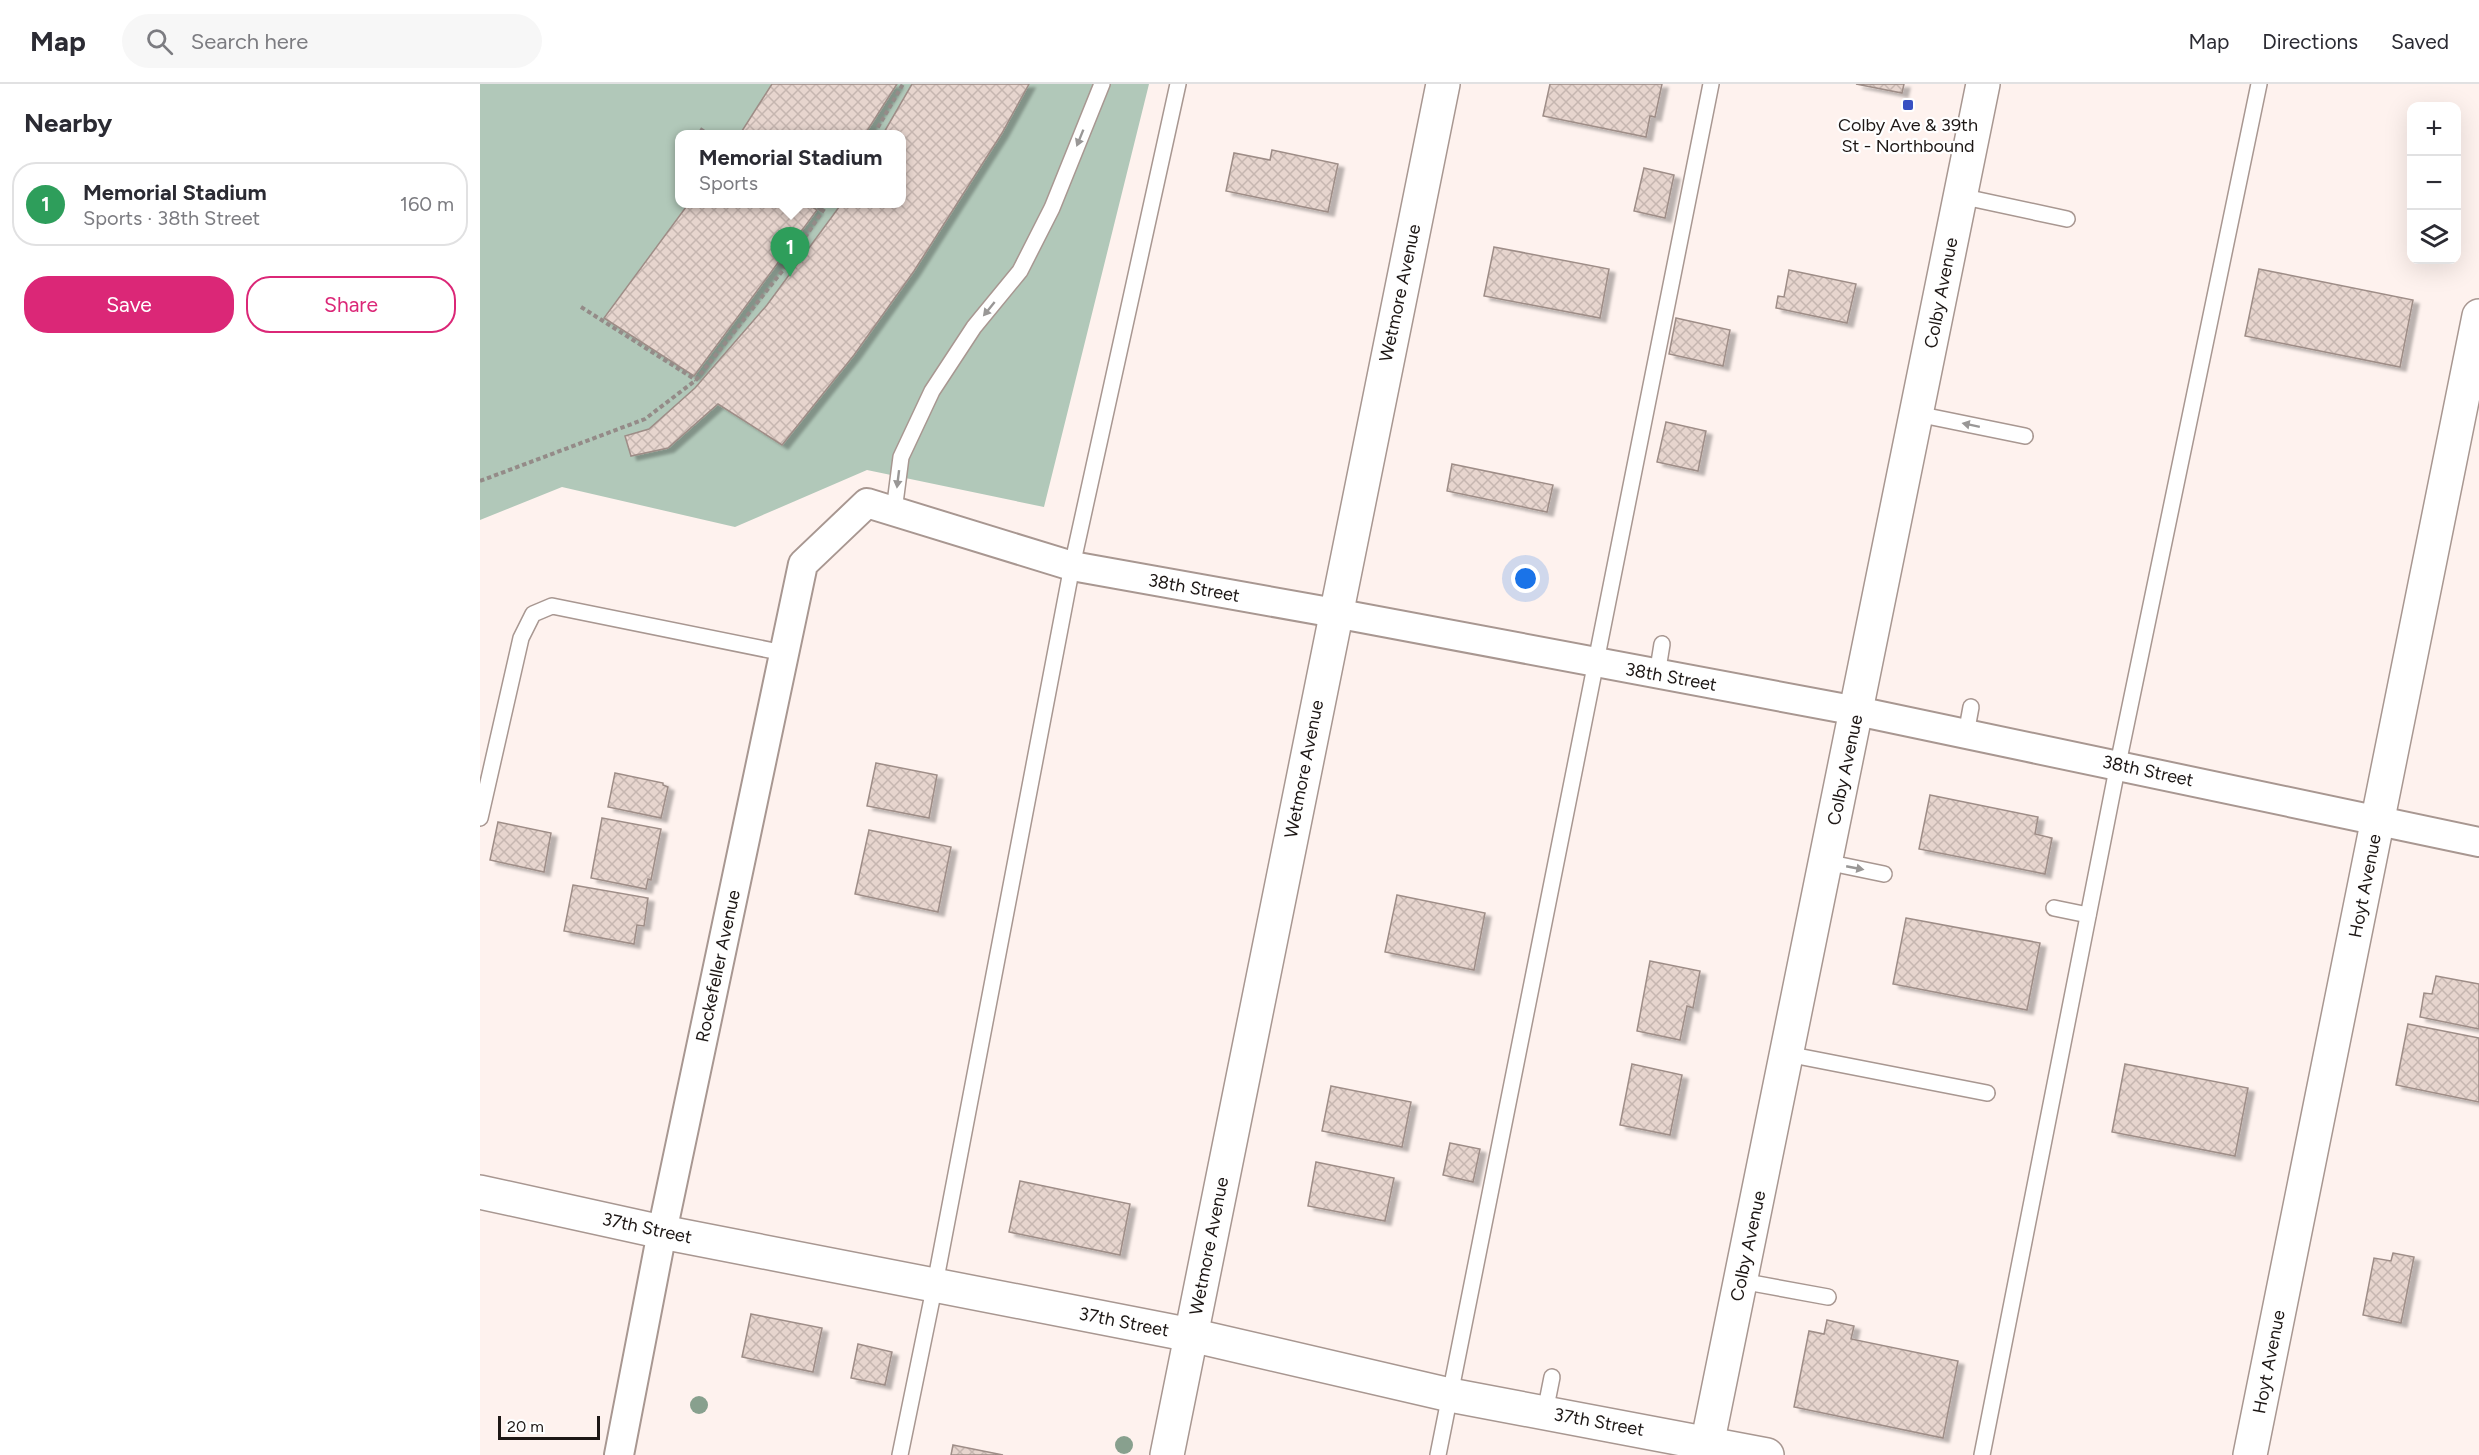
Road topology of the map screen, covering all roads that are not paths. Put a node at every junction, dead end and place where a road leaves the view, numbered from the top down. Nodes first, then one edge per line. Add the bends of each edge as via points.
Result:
1 (1102, 84) edge
2 (1178, 84) edge
3 (1443, 84) edge
4 (1711, 84) edge
5 (1983, 84) edge
6 (2259, 84) edge
7 (1960, 196) junction
8 (2067, 219) dead end
9 (2479, 316) edge
10 (1917, 414) junction
11 (2025, 436) dead end
12 (867, 503) joint
13 (894, 511) junction
14 (1072, 566) junction
15 (1335, 613) junction
16 (1662, 644) dead end
17 (784, 653) junction
18 (1597, 664) junction
19 (1657, 675) junction
20 (1857, 711) junction
21 (2118, 764) junction
22 (480, 818) edge
23 (2379, 820) junction
24 (2479, 842) edge
25 (1826, 862) junction
26 (1884, 874) dead end
27 (2054, 908) dead end
28 (2088, 915) junction
29 (1787, 1054) junction
30 (1987, 1093) dead end
31 (480, 1192) edge
32 (662, 1232) junction
33 (1741, 1281) junction
34 (935, 1284) junction
35 (1828, 1297) dead end
36 (1191, 1335) junction
37 (1552, 1377) dead end
38 (1450, 1395) junction
39 (1545, 1412) junction
40 (1706, 1449) edge
41 (619, 1455) edge
42 (900, 1455) edge
43 (1167, 1455) edge
44 (1438, 1455) edge
45 (1767, 1455) edge
46 (1982, 1455) edge
47 (2250, 1455) edge

1 -> 13 lane via 1052,208 1020,271 974,327 932,391 901,456
2 - 14 lane
3 - 15 street, Wetmore Avenue
4 - 18 lane
5 - 7 street, Colby Avenue
6 - 21 lane
7 - 8 lane
7 - 10 street, Colby Avenue
9 - 23 street, Hoyt Avenue
11 -> 10 lane
10 - 20 street, Colby Avenue
12 - 13 street, 38th Street
12 - 17 street, Rockefeller Avenue via 803,564
13 - 14 street, 38th Street
14 - 15 street, 38th Street
14 - 34 lane
15 - 18 street, 38th Street
15 - 36 street, Wetmore Avenue
16 - 19 lane
17 - 22 lane via 552,606 533,614 521,639
17 - 32 street, Rockefeller Avenue
18 - 19 street, 38th Street
18 - 38 lane
19 - 20 street, 38th Street
20 - 21 street, 38th Street via 1968,720
20 - 25 street, Colby Avenue
21 - 23 street, 38th Street
21 - 28 lane
23 - 24 street, 38th Street
23 - 47 street, Hoyt Avenue
25 -> 26 lane
25 - 29 street, Colby Avenue
27 - 28 lane
28 - 46 lane
29 - 30 lane
29 - 33 street, Colby Avenue
31 - 32 street, 37th Street
32 - 34 street, 37th Street
32 - 41 street, Rockefeller Avenue
33 - 35 lane
33 - 40 street, Colby Avenue
34 - 36 street, 37th Street
34 - 42 lane
36 - 38 street, 37th Street
36 - 43 street, Wetmore Avenue
37 - 39 lane
38 - 39 street, 37th Street
38 - 44 lane
39 - 40 street, 37th Street
40 - 45 street, 37th Street

